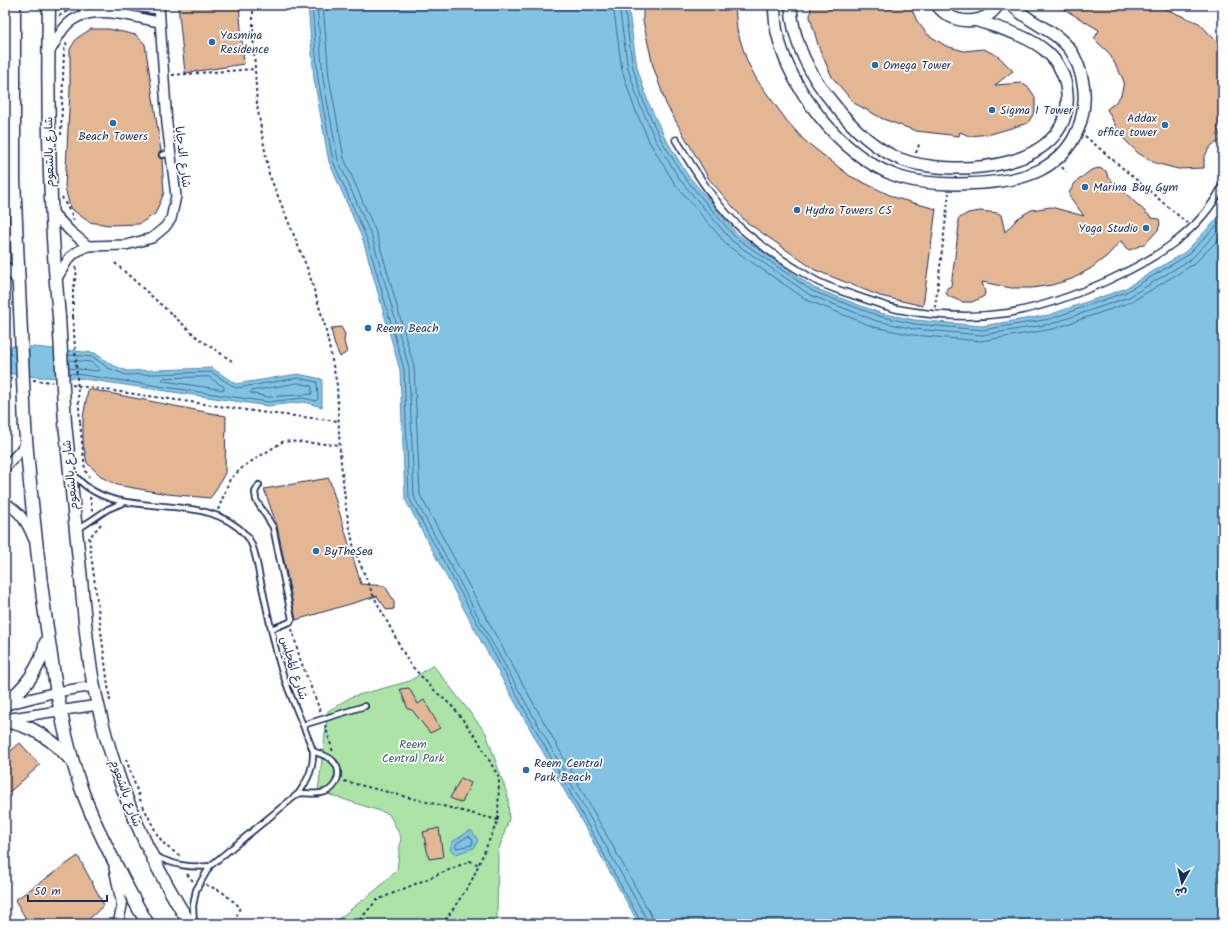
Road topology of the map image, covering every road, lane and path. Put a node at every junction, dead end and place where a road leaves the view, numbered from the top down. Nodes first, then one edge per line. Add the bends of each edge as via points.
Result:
1 (14, 5) edge
2 (49, 5) edge
3 (66, 5) edge
4 (116, 5) edge
5 (253, 5) edge
6 (774, 5) edge
7 (791, 5) edge
8 (937, 5) edge
9 (998, 5) edge
10 (1012, 5) edge
11 (159, 7) edge
12 (58, 16) dead end
13 (975, 20) junction
14 (160, 22) junction
15 (5, 25) edge
16 (13, 37) junction
17 (69, 37) dead end
18 (48, 54) junction
19 (255, 69) junction
20 (163, 75) junction
21 (1078, 130) junction
22 (676, 140) dead end
23 (61, 141) dead end
24 (14, 180) junction
25 (950, 184) junction
26 (1223, 186) edge
27 (5, 193) edge
28 (62, 194) dead end
29 (52, 212) junction
30 (74, 226) dead end
31 (1192, 228) junction
32 (88, 246) junction
33 (115, 263) dead end
34 (5, 266) edge
35 (77, 271) dead end
36 (56, 280) junction
37 (18, 283) junction
38 (934, 314) junction
39 (232, 361) dead end
40 (5, 377) edge
41 (13, 378) dead end
42 (29, 380) dead end
43 (52, 382) dead end
44 (68, 384) dead end
45 (339, 421) junction
46 (27, 443) junction
47 (340, 445) junction
48 (5, 468) edge
49 (70, 469) junction
50 (91, 482) dead end
51 (259, 485) dead end
52 (90, 494) dead end
53 (125, 502) junction
54 (5, 503) edge
55 (92, 512) dead end
56 (216, 515) junction
57 (101, 524) dead end
58 (76, 531) junction
59 (36, 545) junction
60 (290, 622) junction
61 (271, 629) junction
62 (48, 635) junction
63 (94, 686) junction
64 (56, 692) junction
65 (5, 704) edge
66 (98, 705) junction
67 (365, 706) dead end
68 (110, 708) dead end
69 (60, 710) junction
70 (322, 718) junction
71 (5, 720) edge
72 (303, 725) junction
73 (313, 751) junction
74 (123, 752) dead end
75 (333, 760) junction
76 (72, 762) junction
77 (337, 780) junction
78 (299, 793) junction
79 (498, 820) junction
80 (148, 851) junction
81 (111, 857) junction
82 (182, 859) dead end
83 (479, 865) junction
84 (210, 866) junction
85 (184, 871) dead end
86 (194, 882) dead end
87 (203, 884) dead end
88 (118, 924) edge
89 (148, 924) edge
90 (190, 924) edge
91 (194, 924) edge
92 (234, 924) edge
93 (249, 924) edge
94 (254, 924) edge
95 (356, 924) edge
96 (405, 924) edge
97 (420, 924) edge
98 (443, 924) edge

1 - 16 main road
2 - 18 main road, شارع بالشعوم
3 - 12 path via 68,11
4 - 11 street
5 - 19 path
6 - 25 street via 777,32 792,73 814,109 833,131 857,153 894,175 918,181
7 - 13 street via 794,30 800,49 818,83 839,112 882,150 920,165 938,168 976,168 1031,154 1050,141 1064,118 1066,86 1056,62 1046,51 1032,42
8 - 13 street via 951,17 963,21
9 - 13 street via 986,16
10 - 21 street via 1023,17 1061,40 1074,56 1084,81 1085,93
11 - 14 street, شارع الدجايا
14 - 18 street via 107,13 93,12 82,15 64,28
14 - 20 street, شارع الدجايا
15 - 16 street
16 - 24 main road
17 - 23 path via 64,50
18 - 29 main road, شارع بالشعوم via 48,161
19 - 20 path
19 - 45 path via 257,105 269,174 308,270 325,326 337,385
20 - 32 street, شارع الدجايا via 166,154 176,196 171,219 152,238 126,245
21 - 25 street via 1063,153 1039,170 996,181
21 - 31 path
22 - 38 street via 706,188 745,232 814,280 895,308
24 - 27 street
24 - 37 main road
25 - 38 path
26 - 31 street via 1215,202
28 - 30 path via 66,208 74,218
29 - 32 street
29 - 36 main road, شارع بالشعوم
31 - 38 street via 1170,247 1138,267 1093,287 1049,302 1010,312 979,316
32 - 36 street via 70,258
33 - 39 path via 198,338
34 - 37 street
35 - 50 path, bridge via 73,289 73,317 80,423 85,470
36 - 49 main road, شارع بالشعوم, bridge
37 - 46 main road, bridge
40 - 41 path
42 - 43 path
44 - 45 path
45 - 47 path
46 - 48 street
46 - 59 main road
47 - 56 path via 284,441 244,466 230,479
47 - 79 path via 346,508 354,549 373,595 409,662 454,708 478,740 499,778
49 - 53 lane, شارع المَجلِس via 92,491
49 - 58 main road, شارع بالشعوم
51 - 60 lane via 255,492 256,500 273,527 292,619
52 - 55 path
53 - 56 lane, شارع المَجلِس via 197,510
53 - 58 lane, شارع المَجلِس via 108,509
54 - 59 street via 26,521
56 - 61 lane, شارع المَجلِس via 247,536 254,552
57 - 68 path via 89,538
58 - 63 main road, شارع بالشعوم
59 - 62 main road
60 - 61 lane
60 - 70 path via 300,659
61 - 72 lane, شارع المَجلِس via 278,659
62 - 64 main road
62 - 65 main road via 43,656 33,676
63 - 64 street
63 - 66 main road, شارع بالشعوم
64 - 65 street
64 - 69 main road
66 - 69 street
66 - 80 main road, شارع بالشعوم via 132,816
67 - 70 lane
69 - 71 street
69 - 76 main road
70 - 72 lane
70 - 75 path via 333,753 336,755
71 - 76 main road via 41,733 58,745
72 - 73 lane, شارع المَجلِس
73 - 75 lane
73 - 78 lane, شارع المَجلِس via 314,764
74 - 82 path via 143,807 158,836
75 - 77 lane via 337,766
76 - 81 main road
77 - 78 lane via 336,784 325,792
77 - 79 path
78 - 84 lane, شارع المَجلِس
79 - 83 path
80 - 84 lane via 171,864 190,868
80 - 90 main road, شارع بالشعوم
81 - 88 street via 122,906
81 - 89 main road
83 - 95 path via 470,862 377,900
83 - 98 path via 471,882
84 - 91 lane, شارع المَجلِس via 196,890 193,906
85 - 86 path
87 - 92 path via 221,891 240,907
93 - 94 path
96 - 97 path via 418,921

